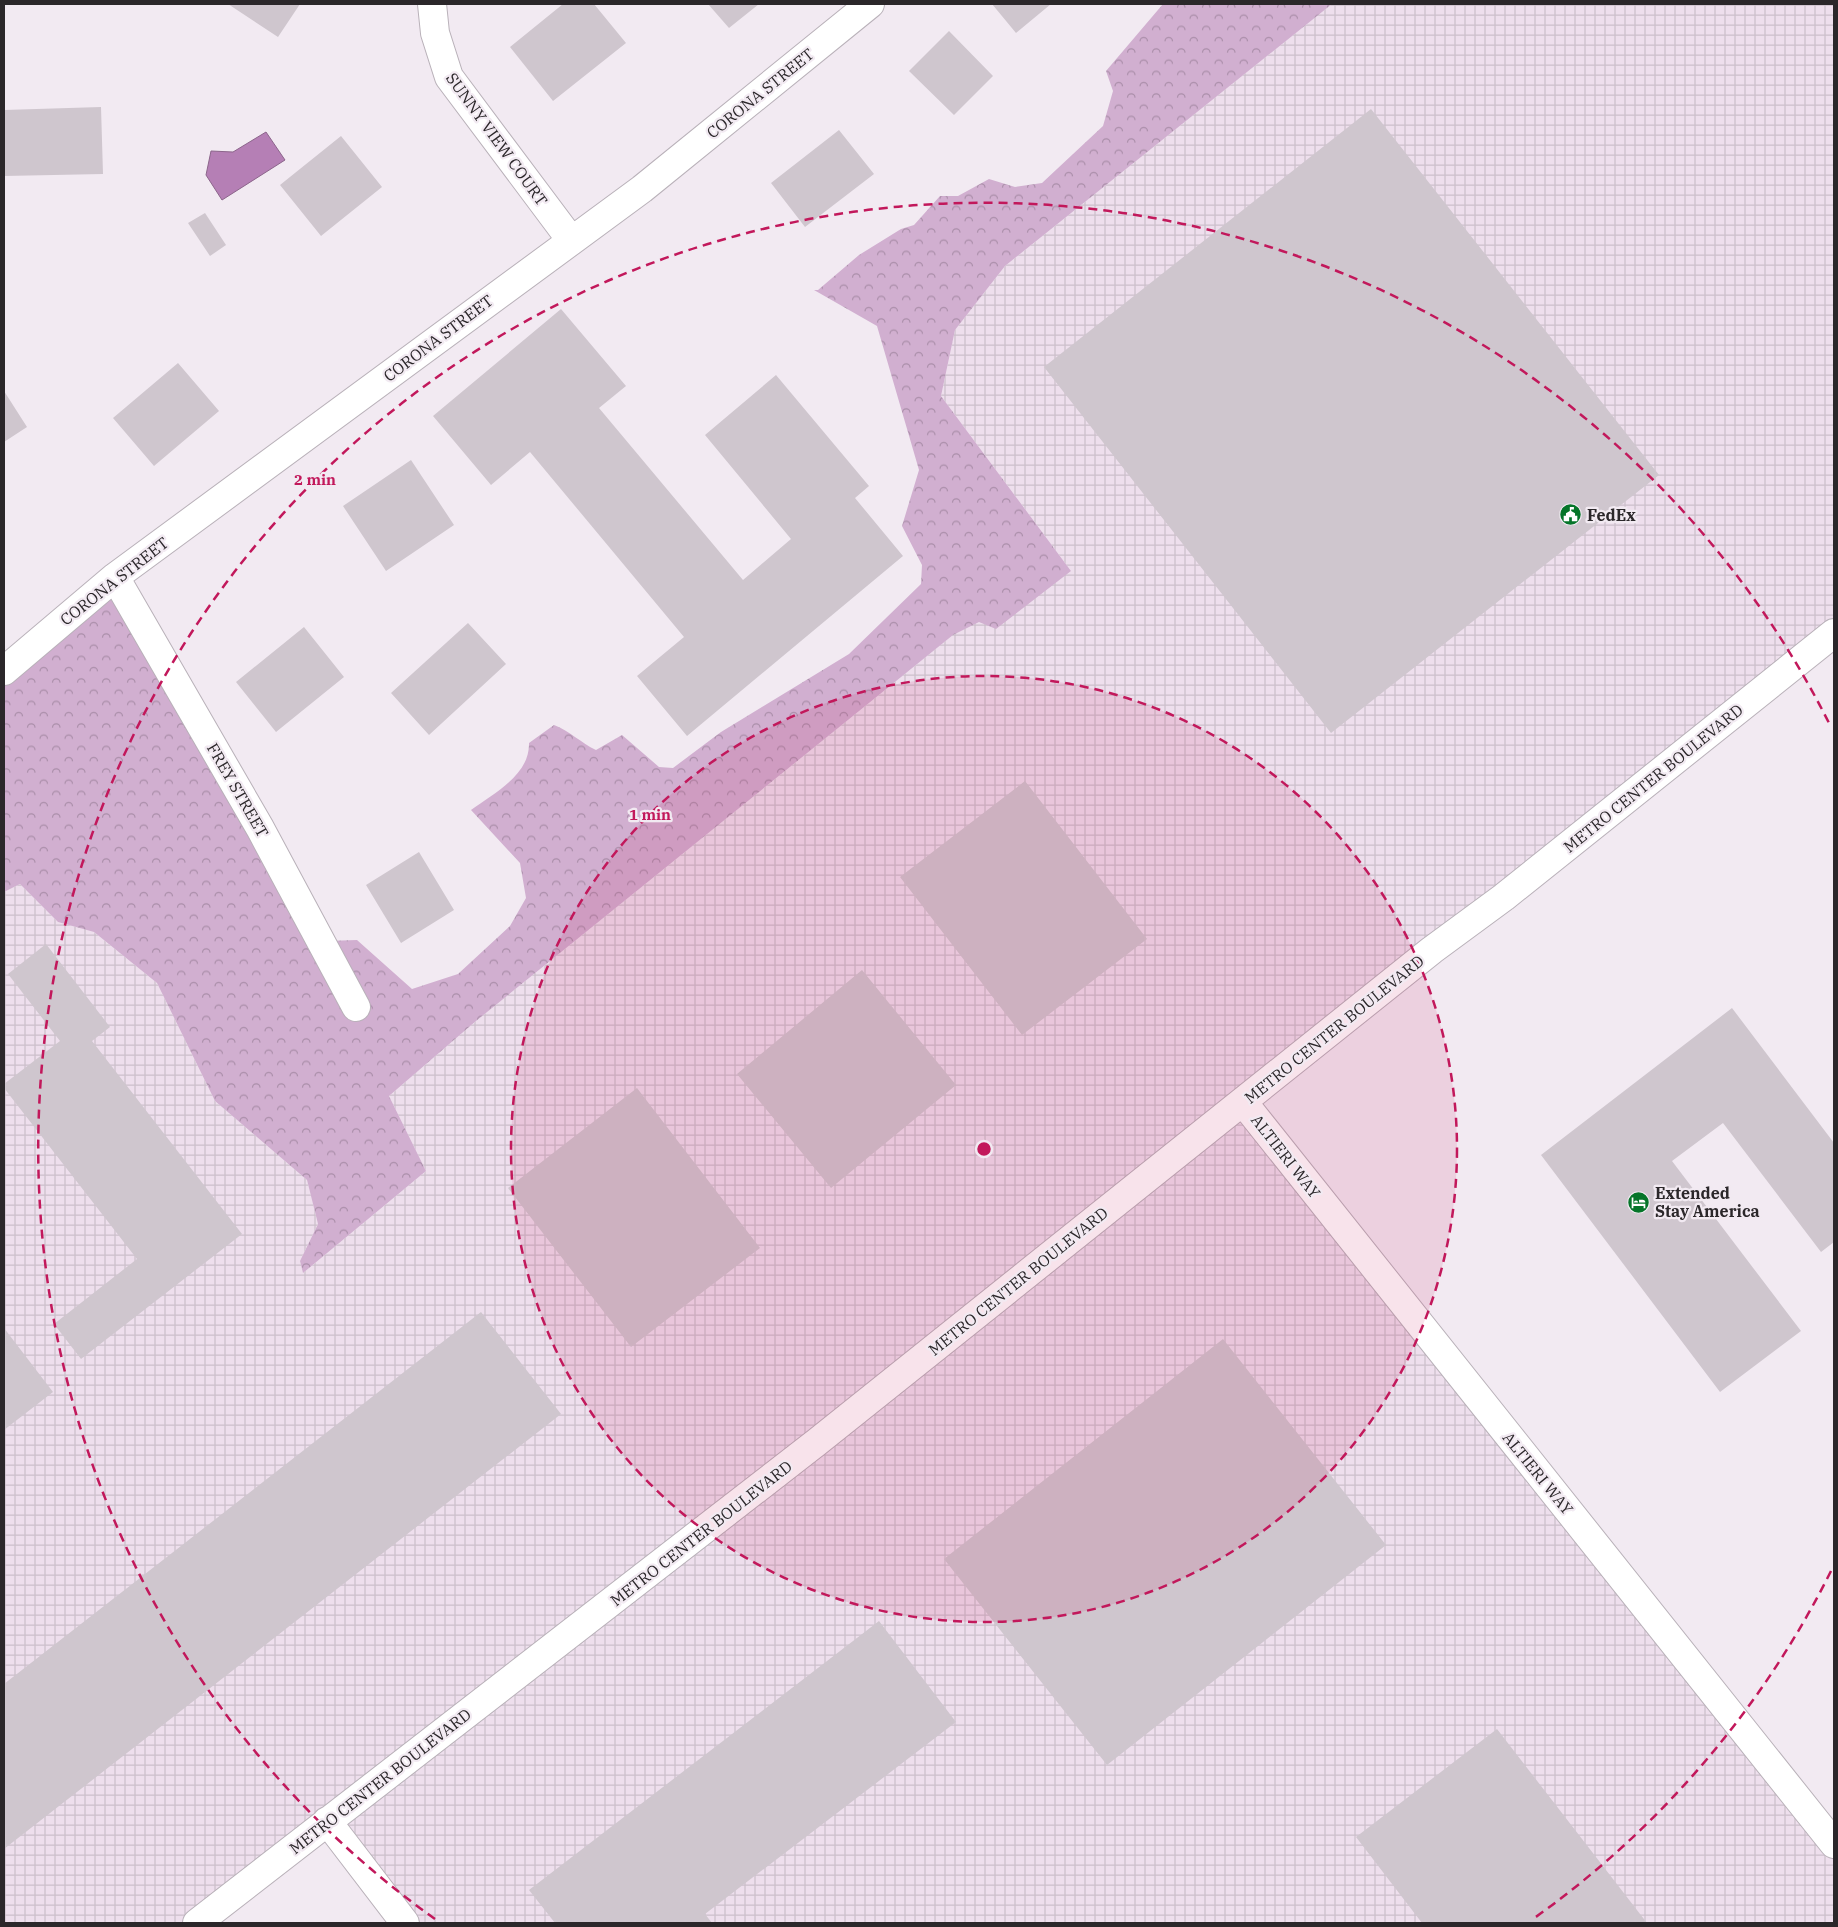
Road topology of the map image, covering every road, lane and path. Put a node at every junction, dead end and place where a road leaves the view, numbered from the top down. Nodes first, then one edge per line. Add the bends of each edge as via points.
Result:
1 (432, 4) edge
2 (870, 4) edge
3 (571, 240) junction
4 (116, 577) junction
5 (1834, 633) edge
6 (4, 671) edge
7 (356, 1007) dead end
8 (1243, 1102) junction
9 (327, 1822) junction
10 (1834, 1844) edge
11 (197, 1923) edge
12 (405, 1923) edge

1 - 3 street, SUNNY VIEW COURT via 435,33 449,77
2 - 3 street, CORONA STREET via 642,188
3 - 4 street, CORONA STREET
4 - 6 street, CORONA STREET
4 - 7 street, FREY STREET via 260,828
5 - 8 street, METRO CENTER BOULEVARD
8 - 9 street, METRO CENTER BOULEVARD via 817,1442
8 - 10 street, ALTIERI WAY
9 - 11 street, METRO CENTER BOULEVARD
9 - 12 street

